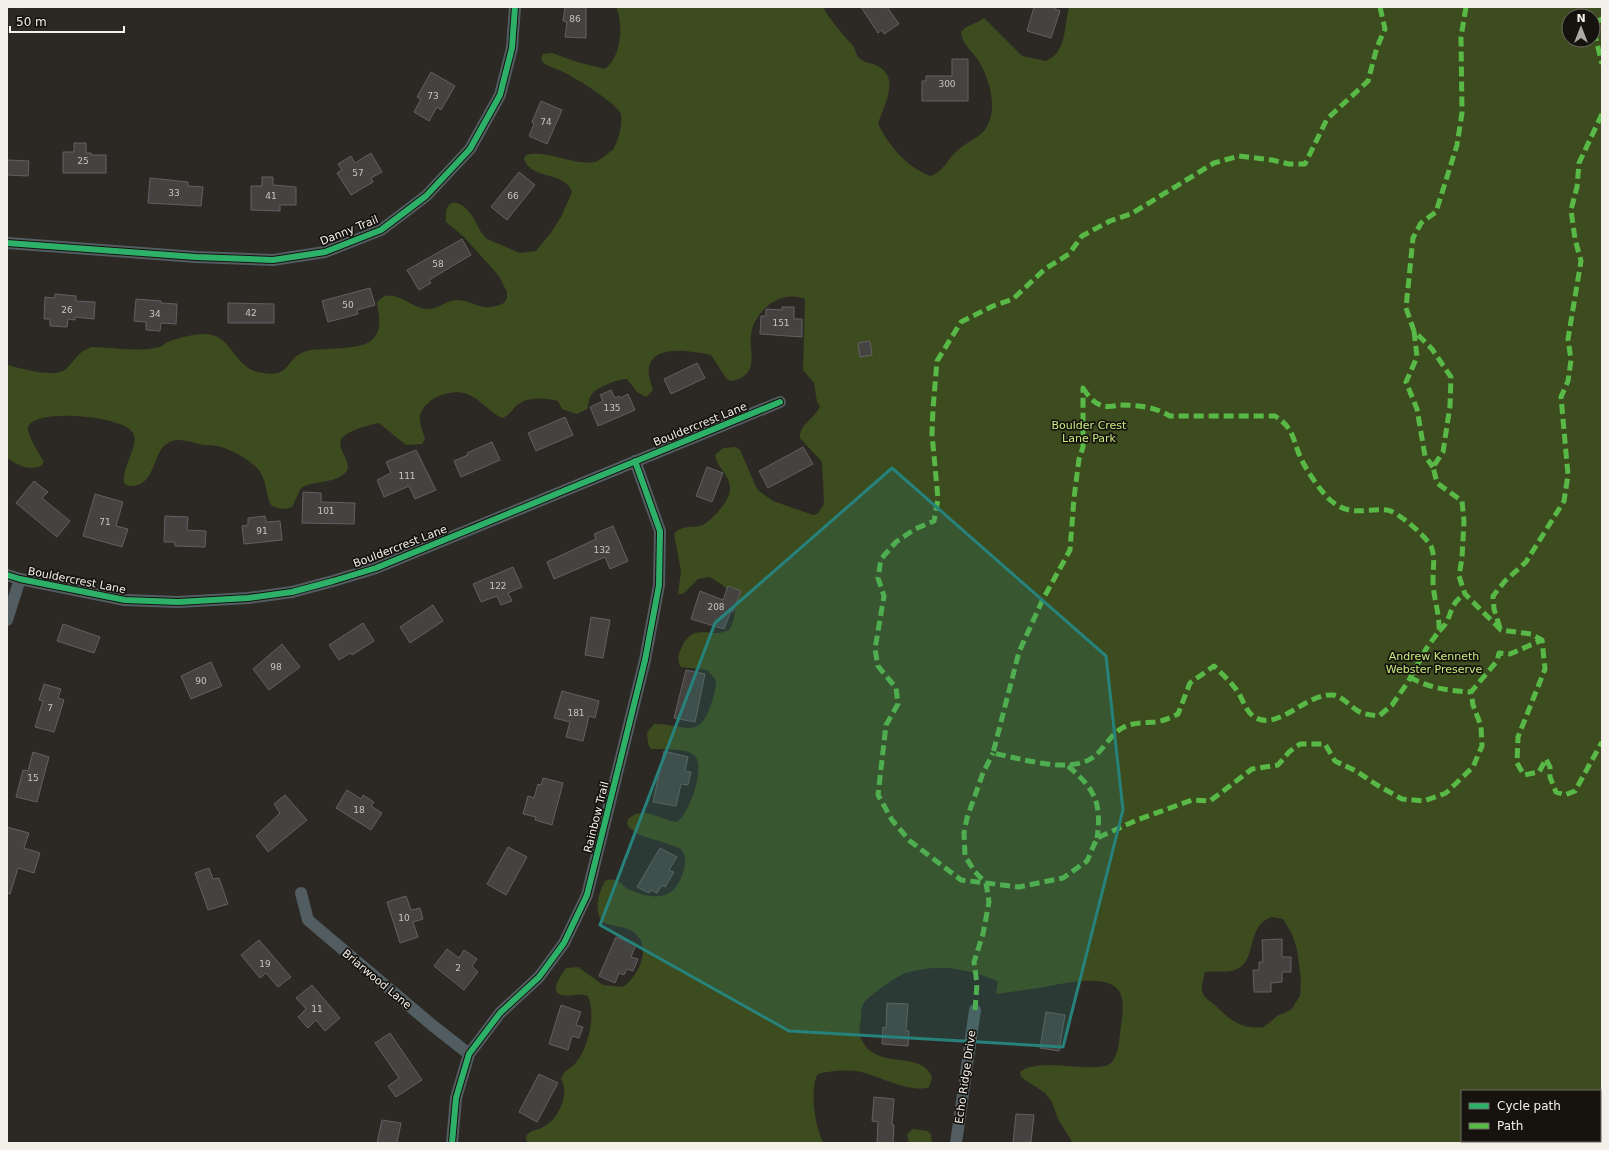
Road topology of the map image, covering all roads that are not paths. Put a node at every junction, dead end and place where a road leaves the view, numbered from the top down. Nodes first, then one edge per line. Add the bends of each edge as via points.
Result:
1 (515, 7) edge
2 (7, 243) edge
3 (780, 402) dead end
4 (635, 461) junction
5 (7, 574) edge
6 (20, 579) junction
7 (7, 620) edge
8 (301, 893) dead end
9 (975, 1010) dead end
10 (469, 1054) junction
11 (452, 1143) edge
12 (956, 1143) edge

1 - 2 street, Danny Trail via 512,48 500,95 470,149 426,196 381,230 325,252 273,260
3 - 4 street, Bouldercrest Lane
4 - 6 street, Bouldercrest Lane via 376,568 292,592 248,598 178,602 125,600
4 - 10 street, Rainbow Trail via 660,531 659,585 645,660 586,895 564,943 539,977 500,1013
5 - 6 street, Bouldercrest Lane
6 - 7 street
8 - 10 street, Briarwood Lane via 308,920
9 - 12 street, Echo Ridge Drive
10 - 11 street, Rainbow Trail via 456,1098

